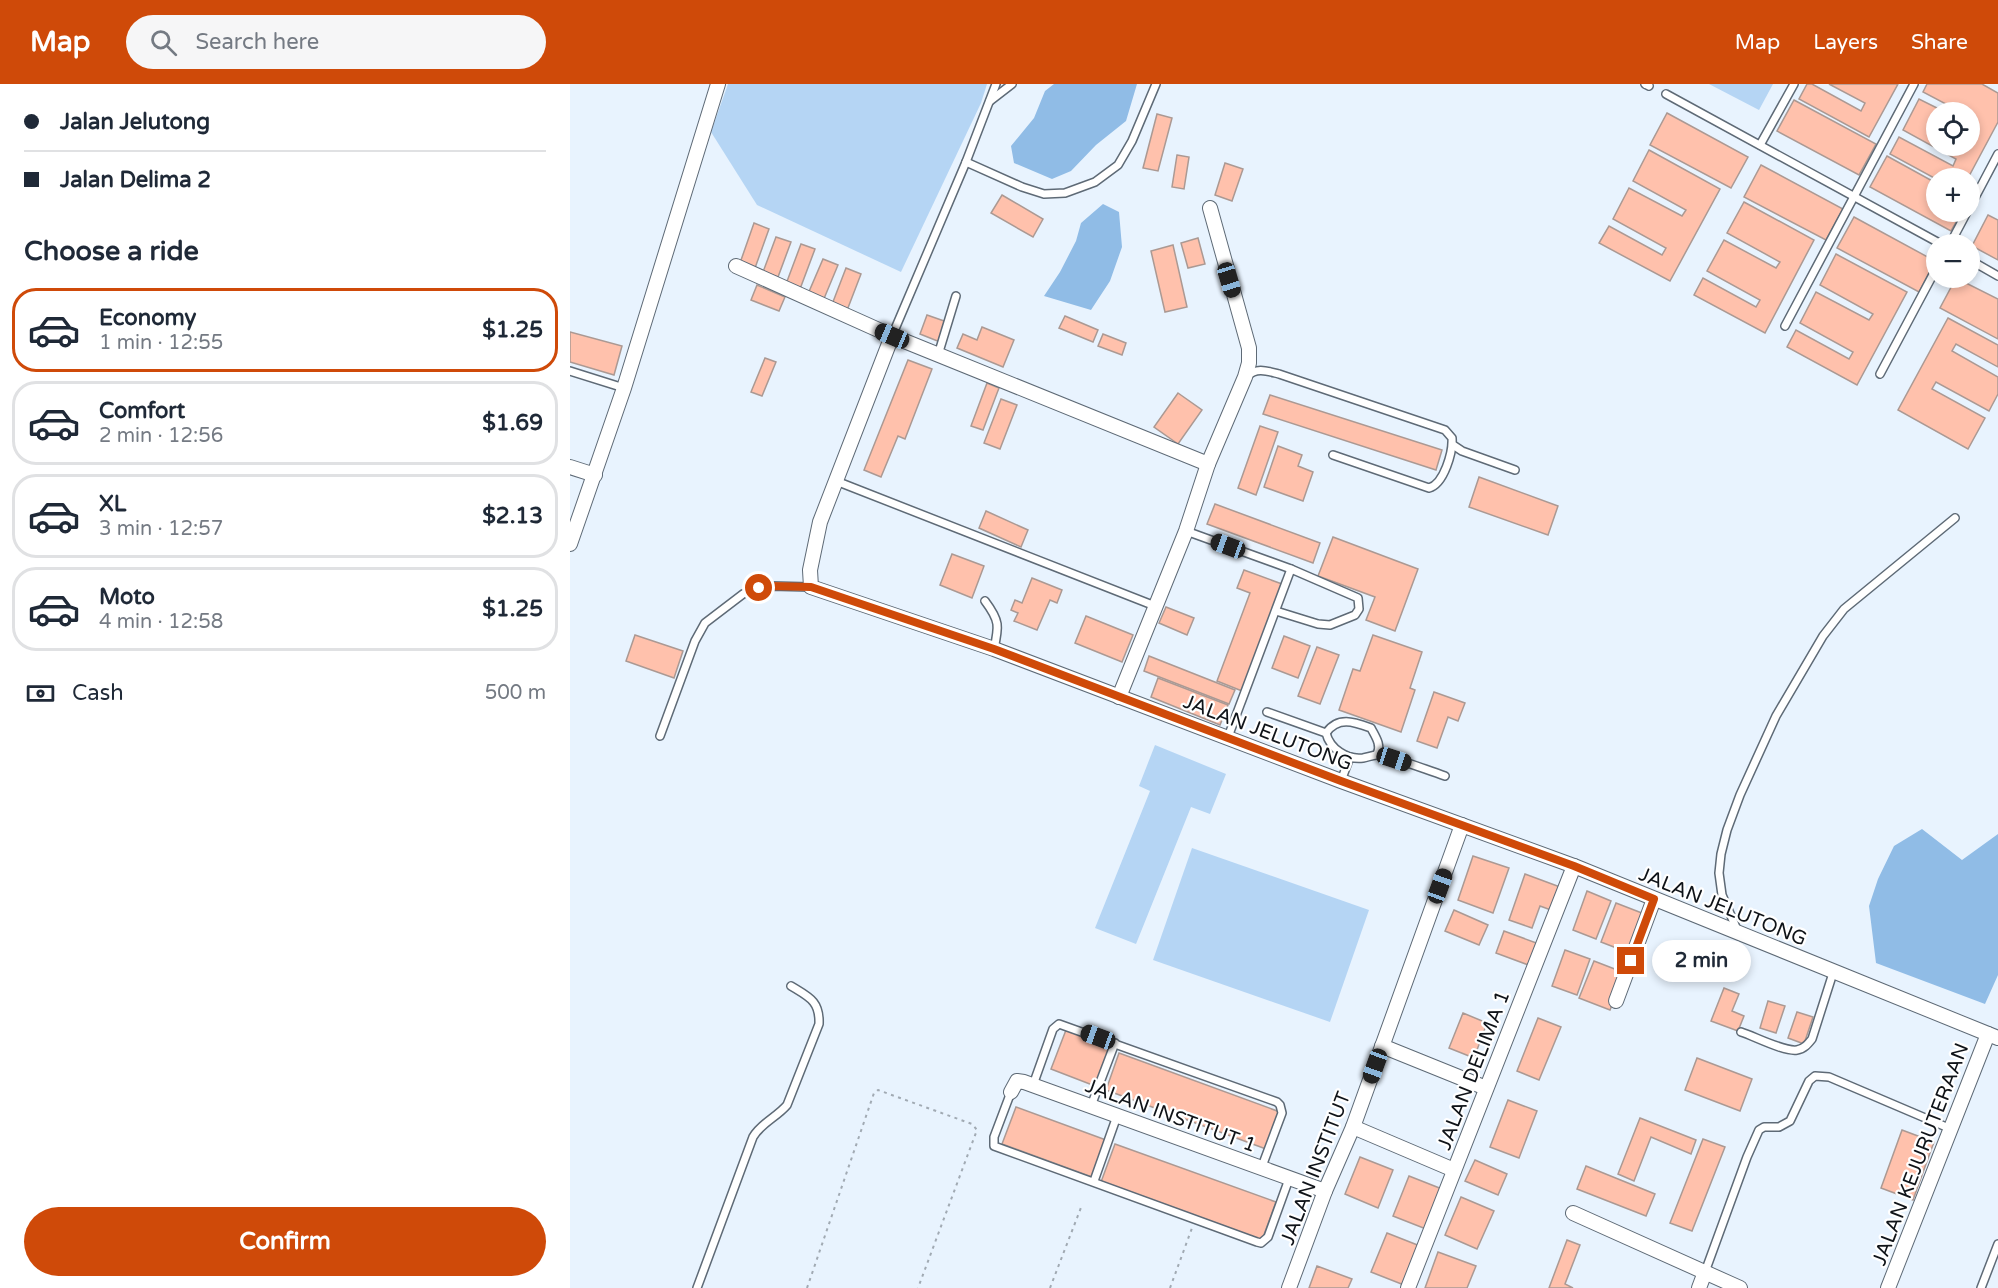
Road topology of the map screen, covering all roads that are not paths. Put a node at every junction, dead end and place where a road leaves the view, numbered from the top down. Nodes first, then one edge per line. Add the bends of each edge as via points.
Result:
1 (718, 84) edge
2 (996, 84) edge
3 (1012, 84) edge
4 (1156, 84) edge
5 (1794, 84) edge
6 (1914, 84) edge
7 (1666, 94) dead end
8 (990, 101) junction
9 (1760, 145) junction
10 (1998, 154) edge
11 (966, 162) junction
12 (1980, 188) edge
13 (1854, 197) junction
14 (1210, 208) dead end
15 (1926, 236) edge
16 (736, 266) dead end
17 (1980, 266) edge
18 (1998, 276) edge
19 (1926, 288) edge
20 (956, 296) dead end
21 (1785, 326) dead end
22 (892, 336) junction
23 (938, 355) junction
24 (570, 371) edge
25 (1880, 374) dead end
26 (1245, 377) junction
27 (624, 388) junction
28 (1453, 445) junction
29 (1333, 454) dead end
30 (1208, 464) junction
31 (570, 467) edge
32 (1515, 470) dead end
33 (595, 476) junction
34 (836, 481) junction
35 (1955, 518) dead end
36 (1186, 531) junction
37 (570, 544) edge
38 (1291, 568) junction
39 (811, 587) junction
40 (985, 601) dead end
41 (1155, 606) junction
42 (1276, 611) junction
43 (994, 649) junction
44 (1119, 697) junction
45 (1267, 712) dead end
46 (1326, 733) junction
47 (660, 736) dead end
48 (1227, 737) junction
49 (1377, 754) junction
50 (1350, 757) junction
51 (1445, 776) dead end
52 (1341, 781) junction
53 (1462, 825) junction
54 (1574, 866) junction
55 (1654, 899) junction
56 (1739, 934) junction
57 (1833, 973) junction
58 (790, 986) dead end
59 (1616, 1001) dead end
60 (1741, 1032) dead end
61 (1993, 1036) edge
62 (1115, 1043) junction
63 (1382, 1046) junction
64 (1033, 1085) junction
65 (1485, 1088) junction
66 (1011, 1092) joint
67 (1091, 1106) junction
68 (1118, 1116) junction
69 (1353, 1127) junction
70 (1951, 1129) junction
71 (1261, 1169) junction
72 (1454, 1170) junction
73 (1289, 1179) junction
74 (1094, 1181) junction
75 (1325, 1191) junction
76 (1573, 1213) dead end
77 (1998, 1244) edge
78 (1705, 1272) junction
79 (697, 1288) edge
80 (1289, 1288) edge
81 (1408, 1288) edge
82 (1699, 1288) edge
83 (1740, 1288) edge
84 (1888, 1288) edge
85 (1981, 1288) edge

1 - 27 street
2 - 8 lane
3 - 8 lane
4 - 11 lane via 1118,165 1095,182 1065,193 1044,194
5 - 9 lane
6 - 13 lane
7 - 9 lane
8 - 11 lane
9 - 13 lane
10 - 12 lane
11 - 22 lane
13 - 15 lane
13 - 21 lane
14 - 26 street via 1249,348
16 - 22 street
17 - 18 lane
19 - 25 lane
20 - 23 lane
22 - 23 street
22 - 34 street
23 - 30 street
24 - 27 lane
26 - 28 lane via 1264,370 1279,374 1445,430
26 - 30 street
27 - 33 street
28 - 29 lane via 1441,476 1429,488
28 - 32 lane
30 - 36 street
31 - 33 street
33 - 37 street
34 - 39 street via 812,554
34 - 41 lane
35 - 56 lane via 1844,609 1823,636 1776,716 1740,795 1721,854 1722,895
36 - 38 lane
36 - 41 street
38 - 42 lane
38 - 42 lane via 1355,595 1358,612 1323,625
39 - 43 street, JALAN JELUTONG
39 - 47 lane, JALAN JELUTONG via 759,588 743,594 705,622 694,641
40 - 43 lane via 999,626
41 - 44 street
42 - 48 lane
43 - 44 street, JALAN JELUTONG
44 - 48 street, JALAN JELUTONG
45 - 46 lane
46 - 49 lane via 1344,721 1371,728 1380,749
46 - 50 lane via 1333,747
48 - 52 street, JALAN JELUTONG
49 - 50 lane
49 - 51 lane
50 - 52 lane
52 - 53 street, JALAN JELUTONG
53 - 54 street, JALAN JELUTONG
53 - 63 street, JALAN INSTITUT
54 - 55 street, JALAN JELUTONG
54 - 65 street, JALAN DELIMA 1
55 - 56 street, JALAN JELUTONG
55 - 59 street
56 - 57 street, JALAN JELUTONG
57 - 60 lane via 1812,1039 1805,1047 1788,1049
57 - 61 street, JALAN JELUTONG
58 - 79 lane via 816,1005 819,1024 787,1105 753,1137
61 - 70 street, JALAN KEJURUTERAAN
62 - 64 lane via 1063,1025 1055,1026
62 - 67 lane
62 - 71 lane via 1280,1105 1282,1113
63 - 65 street via 1421,1056
63 - 69 street, JALAN INSTITUT
64 - 66 street via 1017,1081
64 - 67 street, JALAN INSTITUT 1
65 - 72 street, JALAN DELIMA 1
66 - 74 lane via 994,1146
67 - 68 street, JALAN INSTITUT 1
68 - 71 street, JALAN INSTITUT 1
68 - 74 lane
69 - 72 street
69 - 75 street, JALAN INSTITUT
70 - 78 lane via 1829,1077 1815,1076 1790,1121 1759,1130
70 - 84 street, JALAN KEJURUTERAAN
71 - 73 street, JALAN INSTITUT 1
72 - 81 street, JALAN DELIMA 1
73 - 74 lane via 1268,1237 1262,1243
73 - 75 street, JALAN INSTITUT 1
75 - 80 street, JALAN INSTITUT
76 - 78 street
77 - 85 lane
78 - 82 street
78 - 83 street

